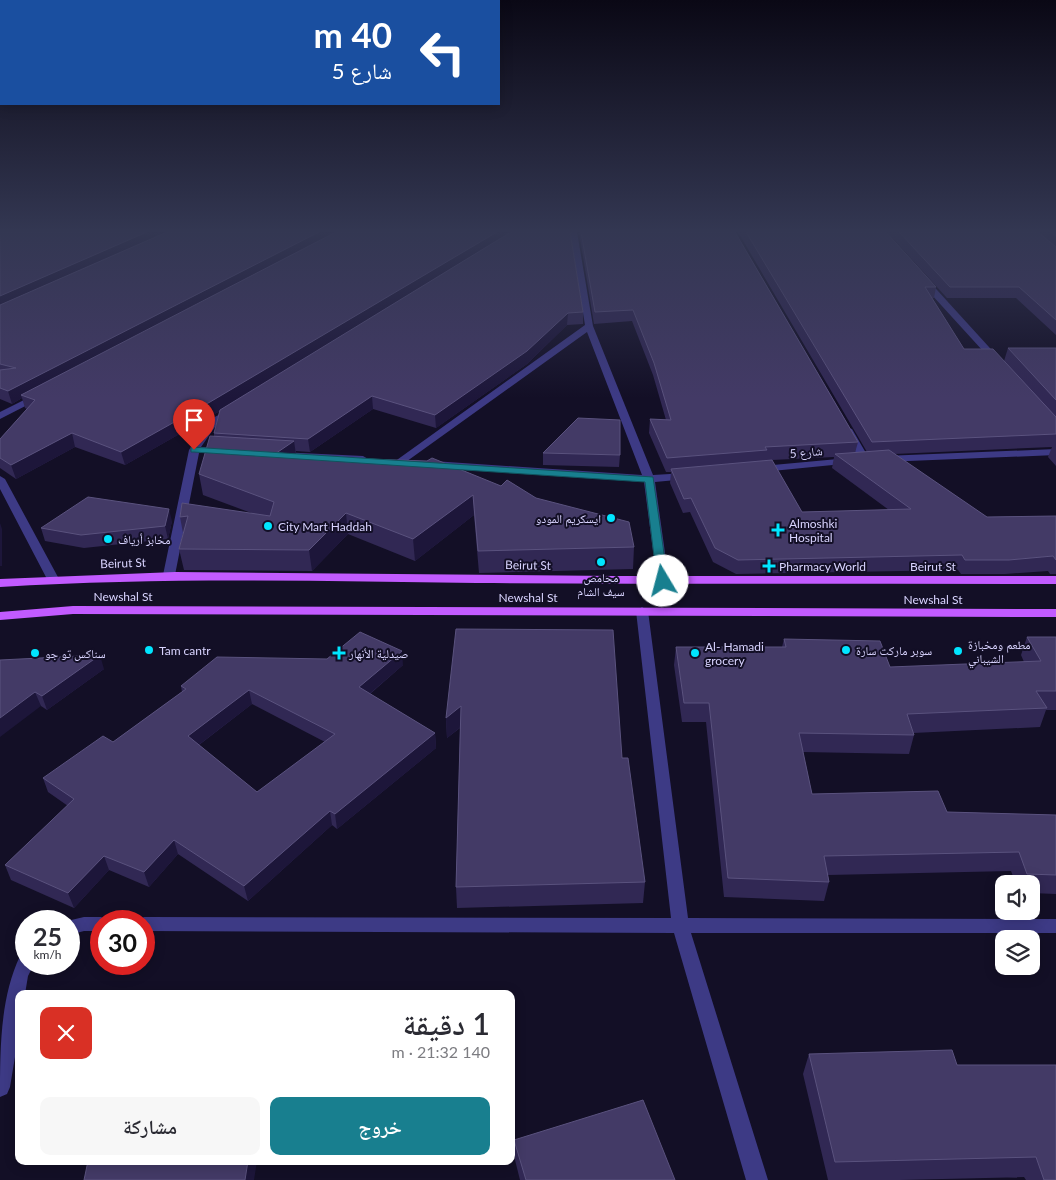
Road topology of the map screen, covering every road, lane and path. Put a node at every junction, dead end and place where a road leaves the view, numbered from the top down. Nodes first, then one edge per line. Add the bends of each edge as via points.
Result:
1 (582, 287) edge
2 (929, 287) edge
3 (589, 326) junction
4 (1004, 369) edge
5 (44, 393) edge
6 (238, 407) edge
7 (0, 416) edge
8 (845, 426) edge
9 (194, 450) junction
10 (233, 452) edge
11 (1056, 452) edge
12 (272, 454) edge
13 (370, 460) edge
14 (865, 460) junction
15 (747, 470) edge
16 (698, 475) edge
17 (0, 478) edge
18 (649, 479) junction
19 (169, 576) junction
20 (53, 579) junction
21 (1056, 580) edge
22 (663, 581) junction
23 (0, 583) edge
24 (642, 611) junction
25 (1056, 614) edge
26 (0, 616) edge
27 (155, 924) edge
28 (680, 924) junction
29 (1056, 926) edge
30 (20, 975) edge
31 (17, 990) edge
32 (15, 999) edge
33 (0, 1087) edge
34 (757, 1180) edge

1 - 3 street
2 - 4 street
3 - 18 street
3 - 18 street via 394,461
5 - 7 street
6 - 9 street via 212,422
8 - 14 street
9 - 10 street
9 - 19 street
11 - 14 street, شارع 5
12 - 13 street
14 - 15 street, شارع 5
16 - 18 street
17 - 20 street
18 - 22 street
19 - 20 main road, Beirut St
19 - 22 main road, Beirut St
20 - 23 main road, Beirut St
21 - 22 main road, Beirut St
24 - 25 main road, Newshal St
24 - 26 main road, Newshal St via 73,610
24 - 28 street
27 - 28 street
28 - 29 street
28 - 34 street
30 - 31 street
32 - 33 street

